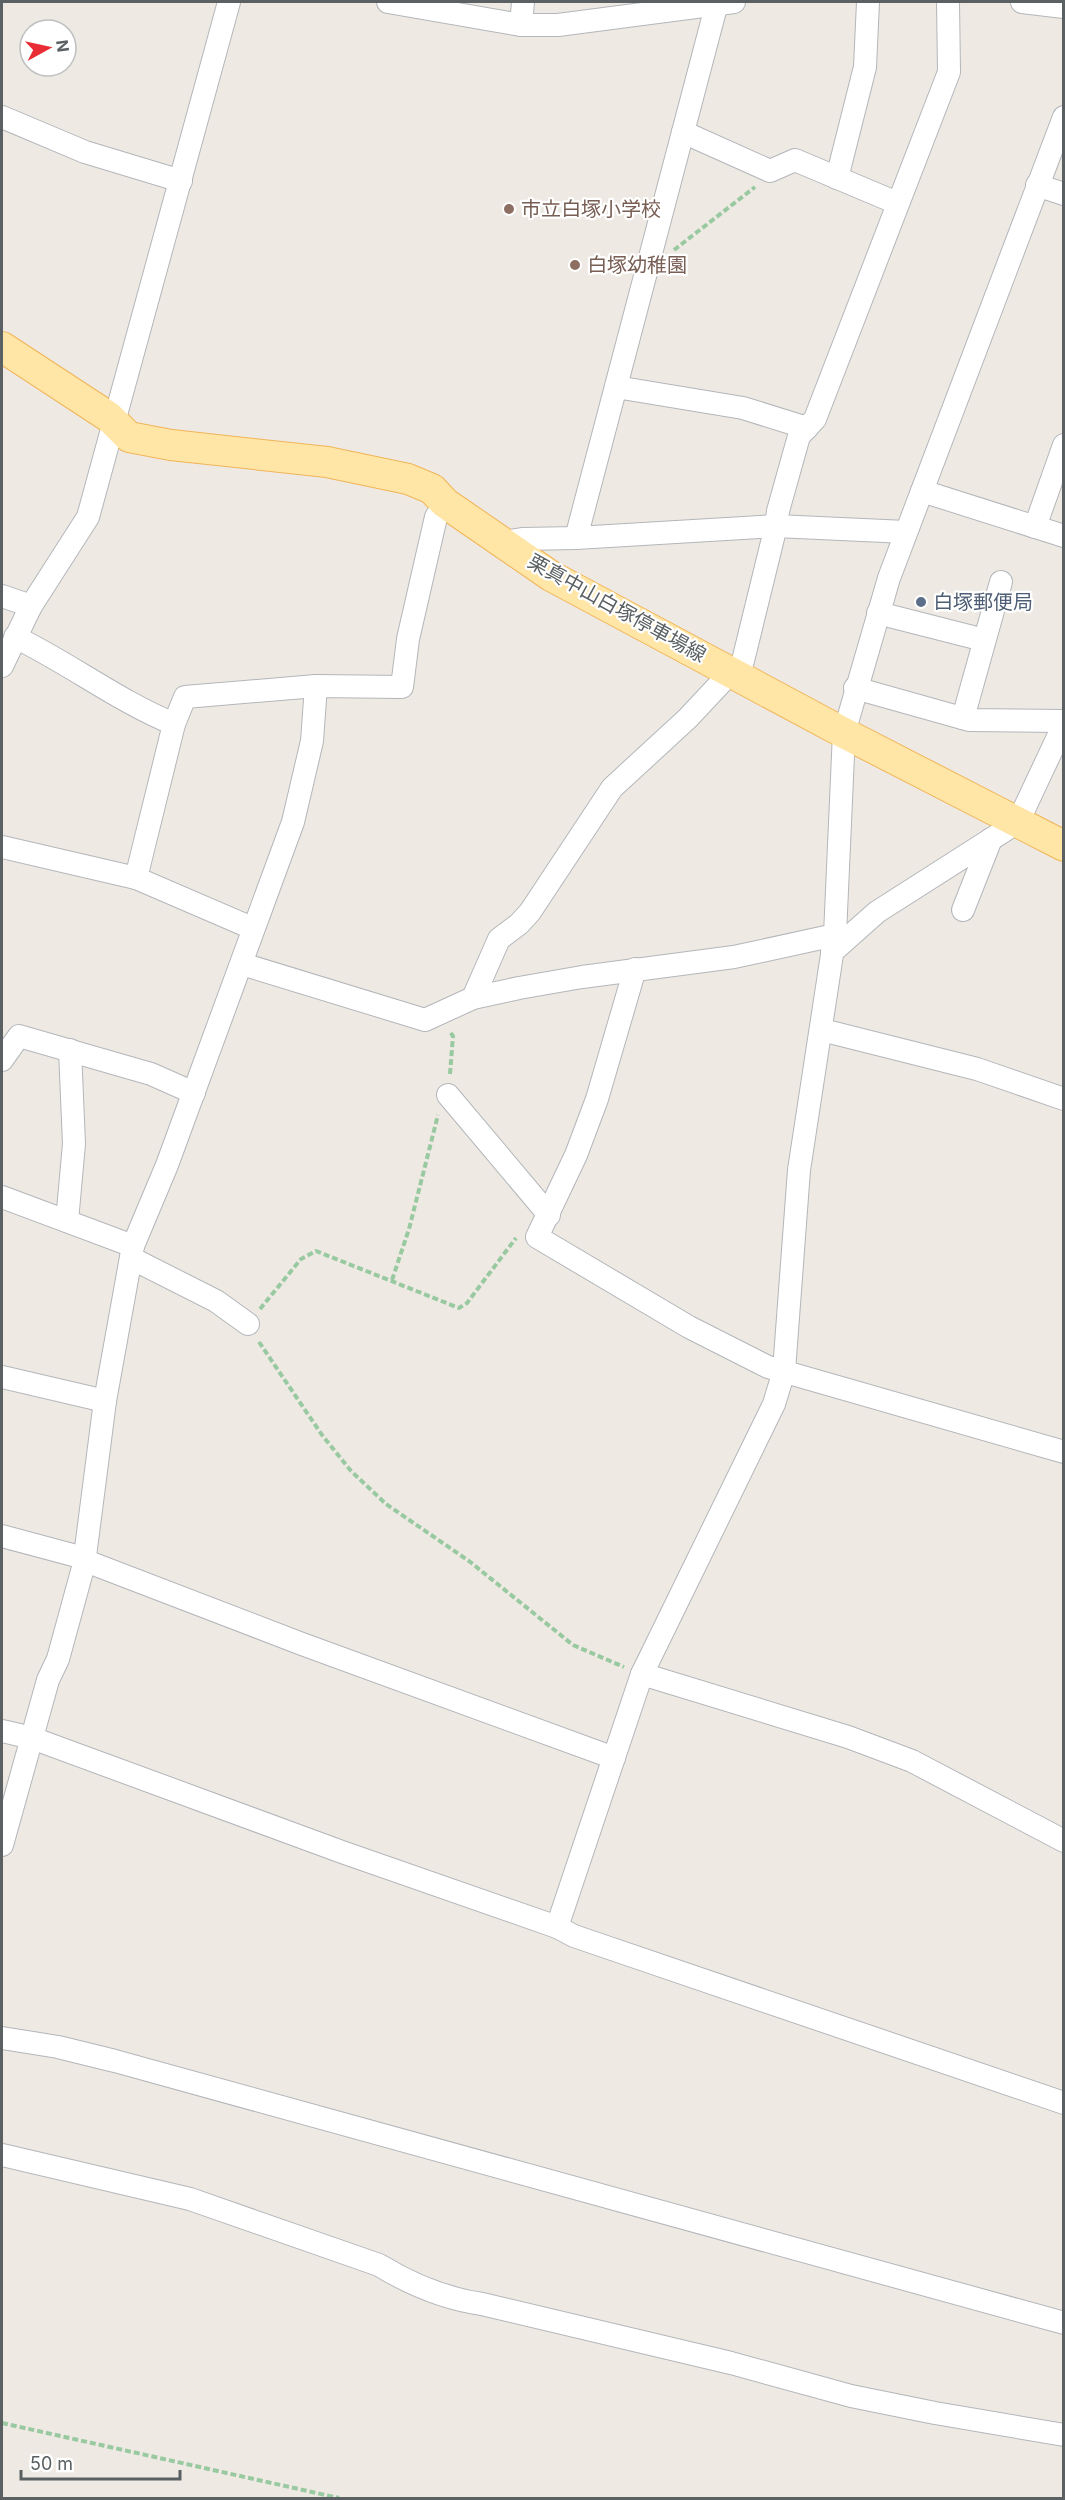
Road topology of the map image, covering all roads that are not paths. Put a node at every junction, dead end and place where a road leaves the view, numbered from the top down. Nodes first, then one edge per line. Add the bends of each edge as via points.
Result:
1 (229, 2) edge
2 (388, 2) edge
3 (523, 2) edge
4 (726, 2) edge
5 (868, 2) edge
6 (948, 2) edge
7 (1022, 2) edge
8 (657, 6) edge
9 (1064, 7) edge
10 (521, 25) junction
11 (2, 117) edge
12 (1064, 117) edge
13 (683, 132) junction
14 (837, 178) junction
15 (181, 181) junction
16 (1037, 185) junction
17 (1064, 194) edge
18 (897, 203) junction
19 (2, 346) edge
20 (616, 387) junction
21 (115, 423) junction
22 (807, 428) junction
23 (1064, 445) edge
24 (922, 491) junction
25 (445, 503) junction
26 (776, 526) junction
27 (1035, 527) junction
28 (906, 532) junction
29 (1064, 536) edge
30 (576, 538) junction
31 (505, 543) junction
32 (1001, 582) dead end
33 (2, 596) edge
34 (31, 606) junction
35 (879, 613) junction
36 (15, 637) junction
37 (984, 640) junction
38 (2, 666) edge
39 (735, 674) junction
40 (316, 686) junction
41 (855, 688) junction
42 (963, 718) junction
43 (1064, 722) edge
44 (174, 724) junction
45 (844, 733) junction
46 (1018, 822) junction
47 (991, 839) junction
48 (1064, 846) edge
49 (2, 847) edge
50 (136, 878) junction
51 (963, 910) dead end
52 (252, 928) junction
53 (833, 944) junction
54 (242, 964) junction
55 (635, 969) junction
56 (473, 998) junction
57 (822, 1030) junction
58 (70, 1050) junction
59 (2, 1060) edge
60 (194, 1093) junction
61 (448, 1095) road end
62 (1064, 1099) edge
63 (2, 1197) edge
64 (549, 1215) junction
65 (68, 1221) junction
66 (132, 1252) junction
67 (248, 1324) road end
68 (784, 1371) junction
69 (2, 1377) edge
70 (105, 1401) junction
71 (1064, 1452) edge
72 (2, 1536) edge
73 (84, 1561) junction
74 (642, 1674) junction
75 (2, 1731) edge
76 (32, 1738) junction
77 (614, 1758) junction
78 (1064, 1841) edge
79 (2, 1845) edge
80 (557, 1927) junction
81 (2, 2038) edge
82 (1064, 2103) edge
83 (2, 2155) edge
84 (1064, 2323) edge
85 (1064, 2435) edge

1 - 15 street
2 - 10 street
3 - 10 street
4 - 8 street
4 - 13 street
5 - 14 street via 865,67
6 - 18 street via 949,72
7 - 9 street
8 - 10 street via 558,25
11 - 15 street via 85,152
12 - 16 street
13 - 14 street via 770,171 795,160
13 - 20 street
14 - 18 street
15 - 21 street
16 - 17 street
16 - 24 street
18 - 22 street via 815,419
19 - 21 main road, 栗真中山白塚停車場線
20 - 22 street via 743,408
20 - 30 street
21 - 25 main road, 栗真中山白塚停車場線 via 129,437 327,462 408,479 432,489
21 - 34 street via 88,517
22 - 26 street via 800,436
23 - 27 street
24 - 27 street
24 - 28 street
25 - 31 main road, 栗真中山白塚停車場線
25 - 40 street via 436,517 408,639 402,687
26 - 28 street
26 - 30 street
26 - 39 street
27 - 29 street
28 - 35 street
30 - 31 street
31 - 39 main road, 栗真中山白塚停車場線 via 551,576
32 - 37 street
33 - 34 street
34 - 36 street
35 - 37 street
35 - 41 street
36 - 38 street
36 - 44 street via 146,713
37 - 42 street
39 - 45 main road, 栗真中山白塚停車場線
39 - 56 street via 612,788 530,912 499,939
40 - 44 street via 185,697
40 - 52 street via 305,778 293,822
41 - 42 street
41 - 45 street
42 - 43 street
43 - 46 street
44 - 50 street
45 - 46 main road, 栗真中山白塚停車場線
45 - 53 street
46 - 47 street
46 - 48 main road, 栗真中山白塚停車場線
47 - 51 street
47 - 53 street
49 - 50 street
50 - 52 street
52 - 54 street
53 - 55 street
53 - 57 street
54 - 56 street via 425,1020
54 - 60 street
55 - 56 street
55 - 64 street via 597,1099
57 - 62 street via 977,1069
57 - 68 street via 799,1170
58 - 59 street via 19,1036
58 - 60 street via 151,1074
58 - 65 street via 74,1144
60 - 66 street
61 - 64 street
63 - 65 street
64 - 68 street via 537,1237 689,1327 768,1367
65 - 66 street
66 - 67 street
66 - 70 street
68 - 71 street
68 - 74 street via 774,1404
69 - 70 street
70 - 73 street
72 - 73 street
73 - 76 street
73 - 77 street
74 - 77 street
74 - 78 street via 848,1737 912,1761
75 - 76 street
76 - 79 street
76 - 80 street
77 - 80 street
80 - 82 street
81 - 84 street via 115,2061
83 - 85 street via 190,2199 380,2265 459,2300 731,2363 851,2396

